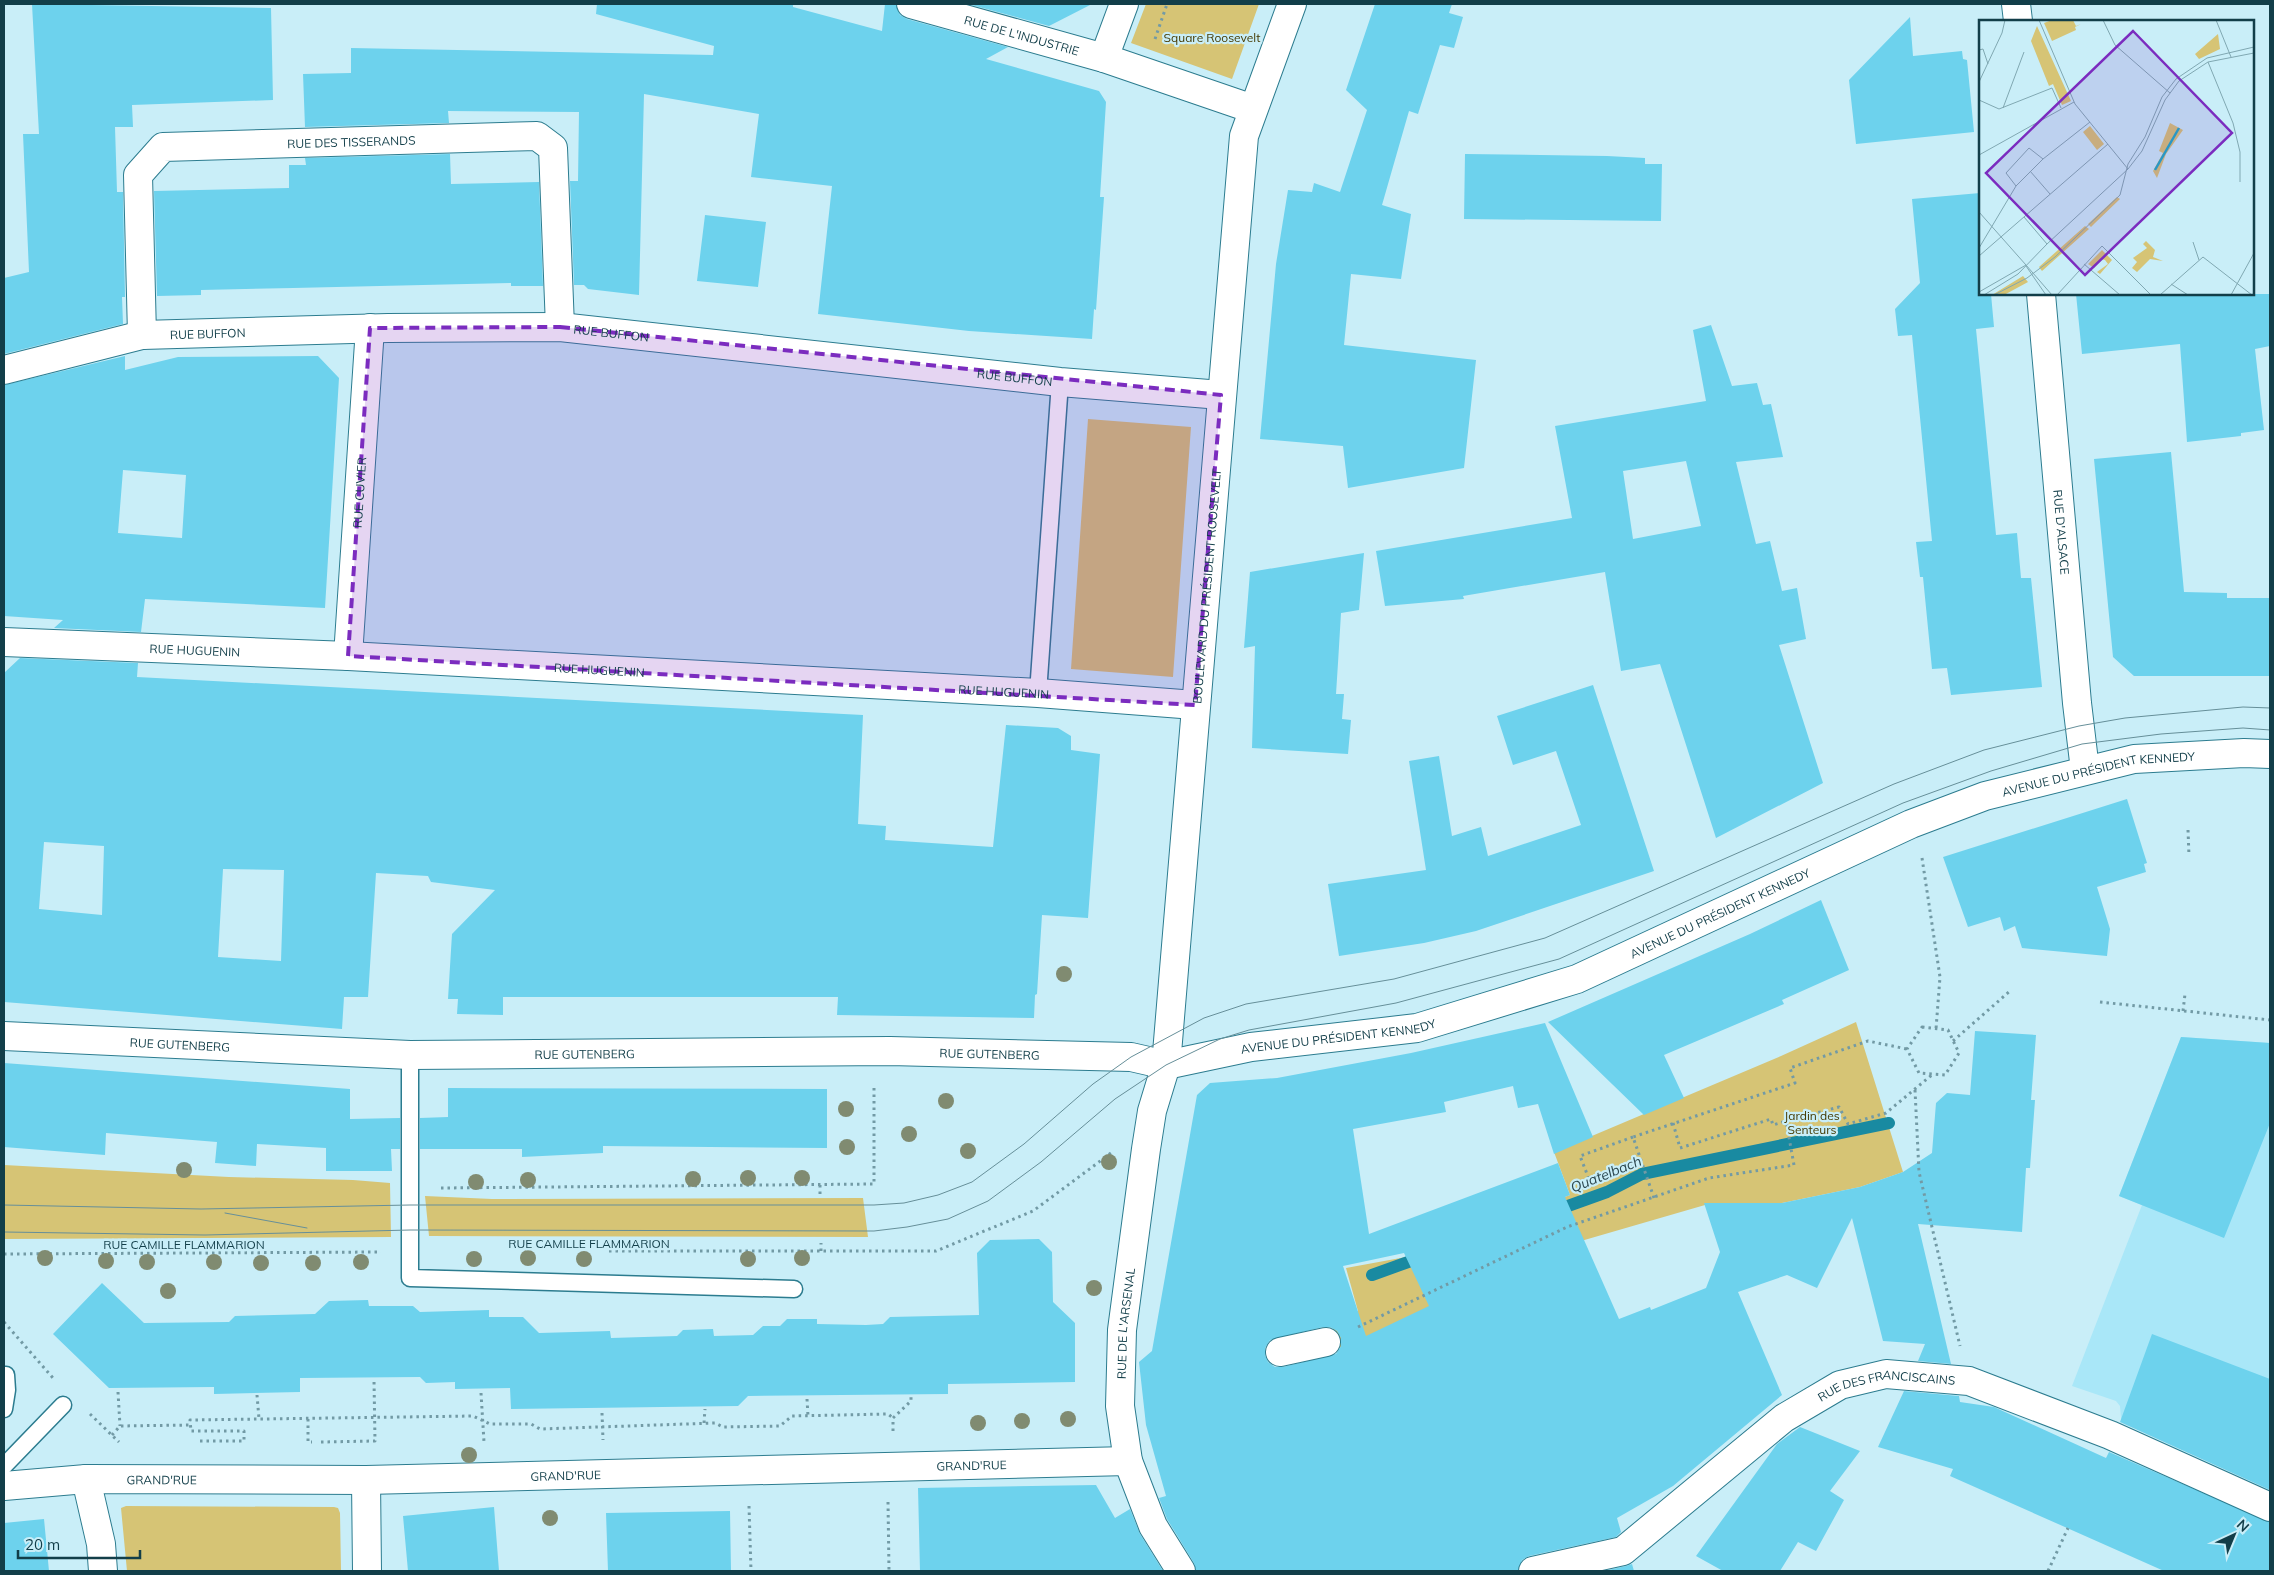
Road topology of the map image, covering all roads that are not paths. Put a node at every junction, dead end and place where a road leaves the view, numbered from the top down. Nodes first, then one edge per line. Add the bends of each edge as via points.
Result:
1 (911, 4) edge
2 (1124, 4) edge
3 (1292, 4) edge
4 (2016, 4) edge
5 (2018, 20) edge
6 (1104, 58) junction
7 (1253, 109) junction
8 (2042, 295) edge
9 (560, 327) junction
10 (370, 328) junction
11 (142, 335) junction
12 (4, 370) edge
13 (1060, 382) junction
14 (1221, 396) junction
15 (4, 642) edge
16 (348, 656) junction
17 (1038, 693) junction
18 (1195, 705) junction
19 (2270, 754) edge
20 (2085, 770) junction
21 (4, 1036) edge
22 (410, 1054) junction
23 (1166, 1065) junction
24 (794, 1289) dead end
25 (1326, 1342) road end
26 (1280, 1352) dead end
27 (6, 1376) dead end
28 (63, 1404) dead end
29 (4, 1409) edge
30 (1128, 1461) junction
31 (4, 1466) edge
32 (86, 1480) junction
33 (366, 1480) junction
34 (4, 1486) edge
35 (2270, 1507) edge
36 (103, 1571) edge
37 (367, 1571) edge
38 (1181, 1571) edge
39 (1533, 1571) edge

1 - 6 street, RUE DE L'INDUSTRIE
2 - 6 street
3 - 7 street, BOULEVARD DU PRÉSIDENT ROOSEVELT
4 - 5 street
6 - 7 street
7 - 14 street, BOULEVARD DU PRÉSIDENT ROOSEVELT via 1244,136
8 - 20 street, RUE D'ALSACE
9 - 10 street, RUE BUFFON
9 - 11 street, RUE DES TISSERANDS via 553,148 537,136 162,147 138,175
9 - 13 street, RUE BUFFON
10 - 11 street, RUE BUFFON
10 - 16 street, RUE CUVIER
11 - 12 street, RUE BUFFON
13 - 14 street, RUE BUFFON
13 - 17 lane
14 - 18 street, BOULEVARD DU PRÉSIDENT ROOSEVELT
15 - 16 street, RUE HUGUENIN
16 - 17 street, RUE HUGUENIN
17 - 18 street, RUE HUGUENIN
18 - 23 street, BOULEVARD DU PRÉSIDENT ROOSEVELT
19 - 20 street, AVENUE DU PRÉSIDENT KENNEDY via 2134,759
20 - 23 street, AVENUE DU PRÉSIDENT KENNEDY via 1985,796 1910,824 1577,979 1417,1028 1251,1047
21 - 22 street, RUE GUTENBERG
22 - 23 street, RUE GUTENBERG via 874,1051 1131,1057
22 - 24 lane via 410,1278
23 - 30 street, RUE DE L'ARSENAL via 1152,1111 1122,1330 1120,1406
25 - 26 street
27 - 29 lane
28 - 31 lane
30 - 33 street, GRAND'RUE
30 - 38 street, RUE DE L'ARSENAL via 1153,1526
32 - 33 street, GRAND'RUE
32 - 34 street, GRAND'RUE
32 - 36 street via 101,1544
33 - 37 street
35 - 39 street, RUE DES FRANCISCAINS via 2110,1435 1969,1380 1886,1374 1840,1385 1784,1418 1623,1551

